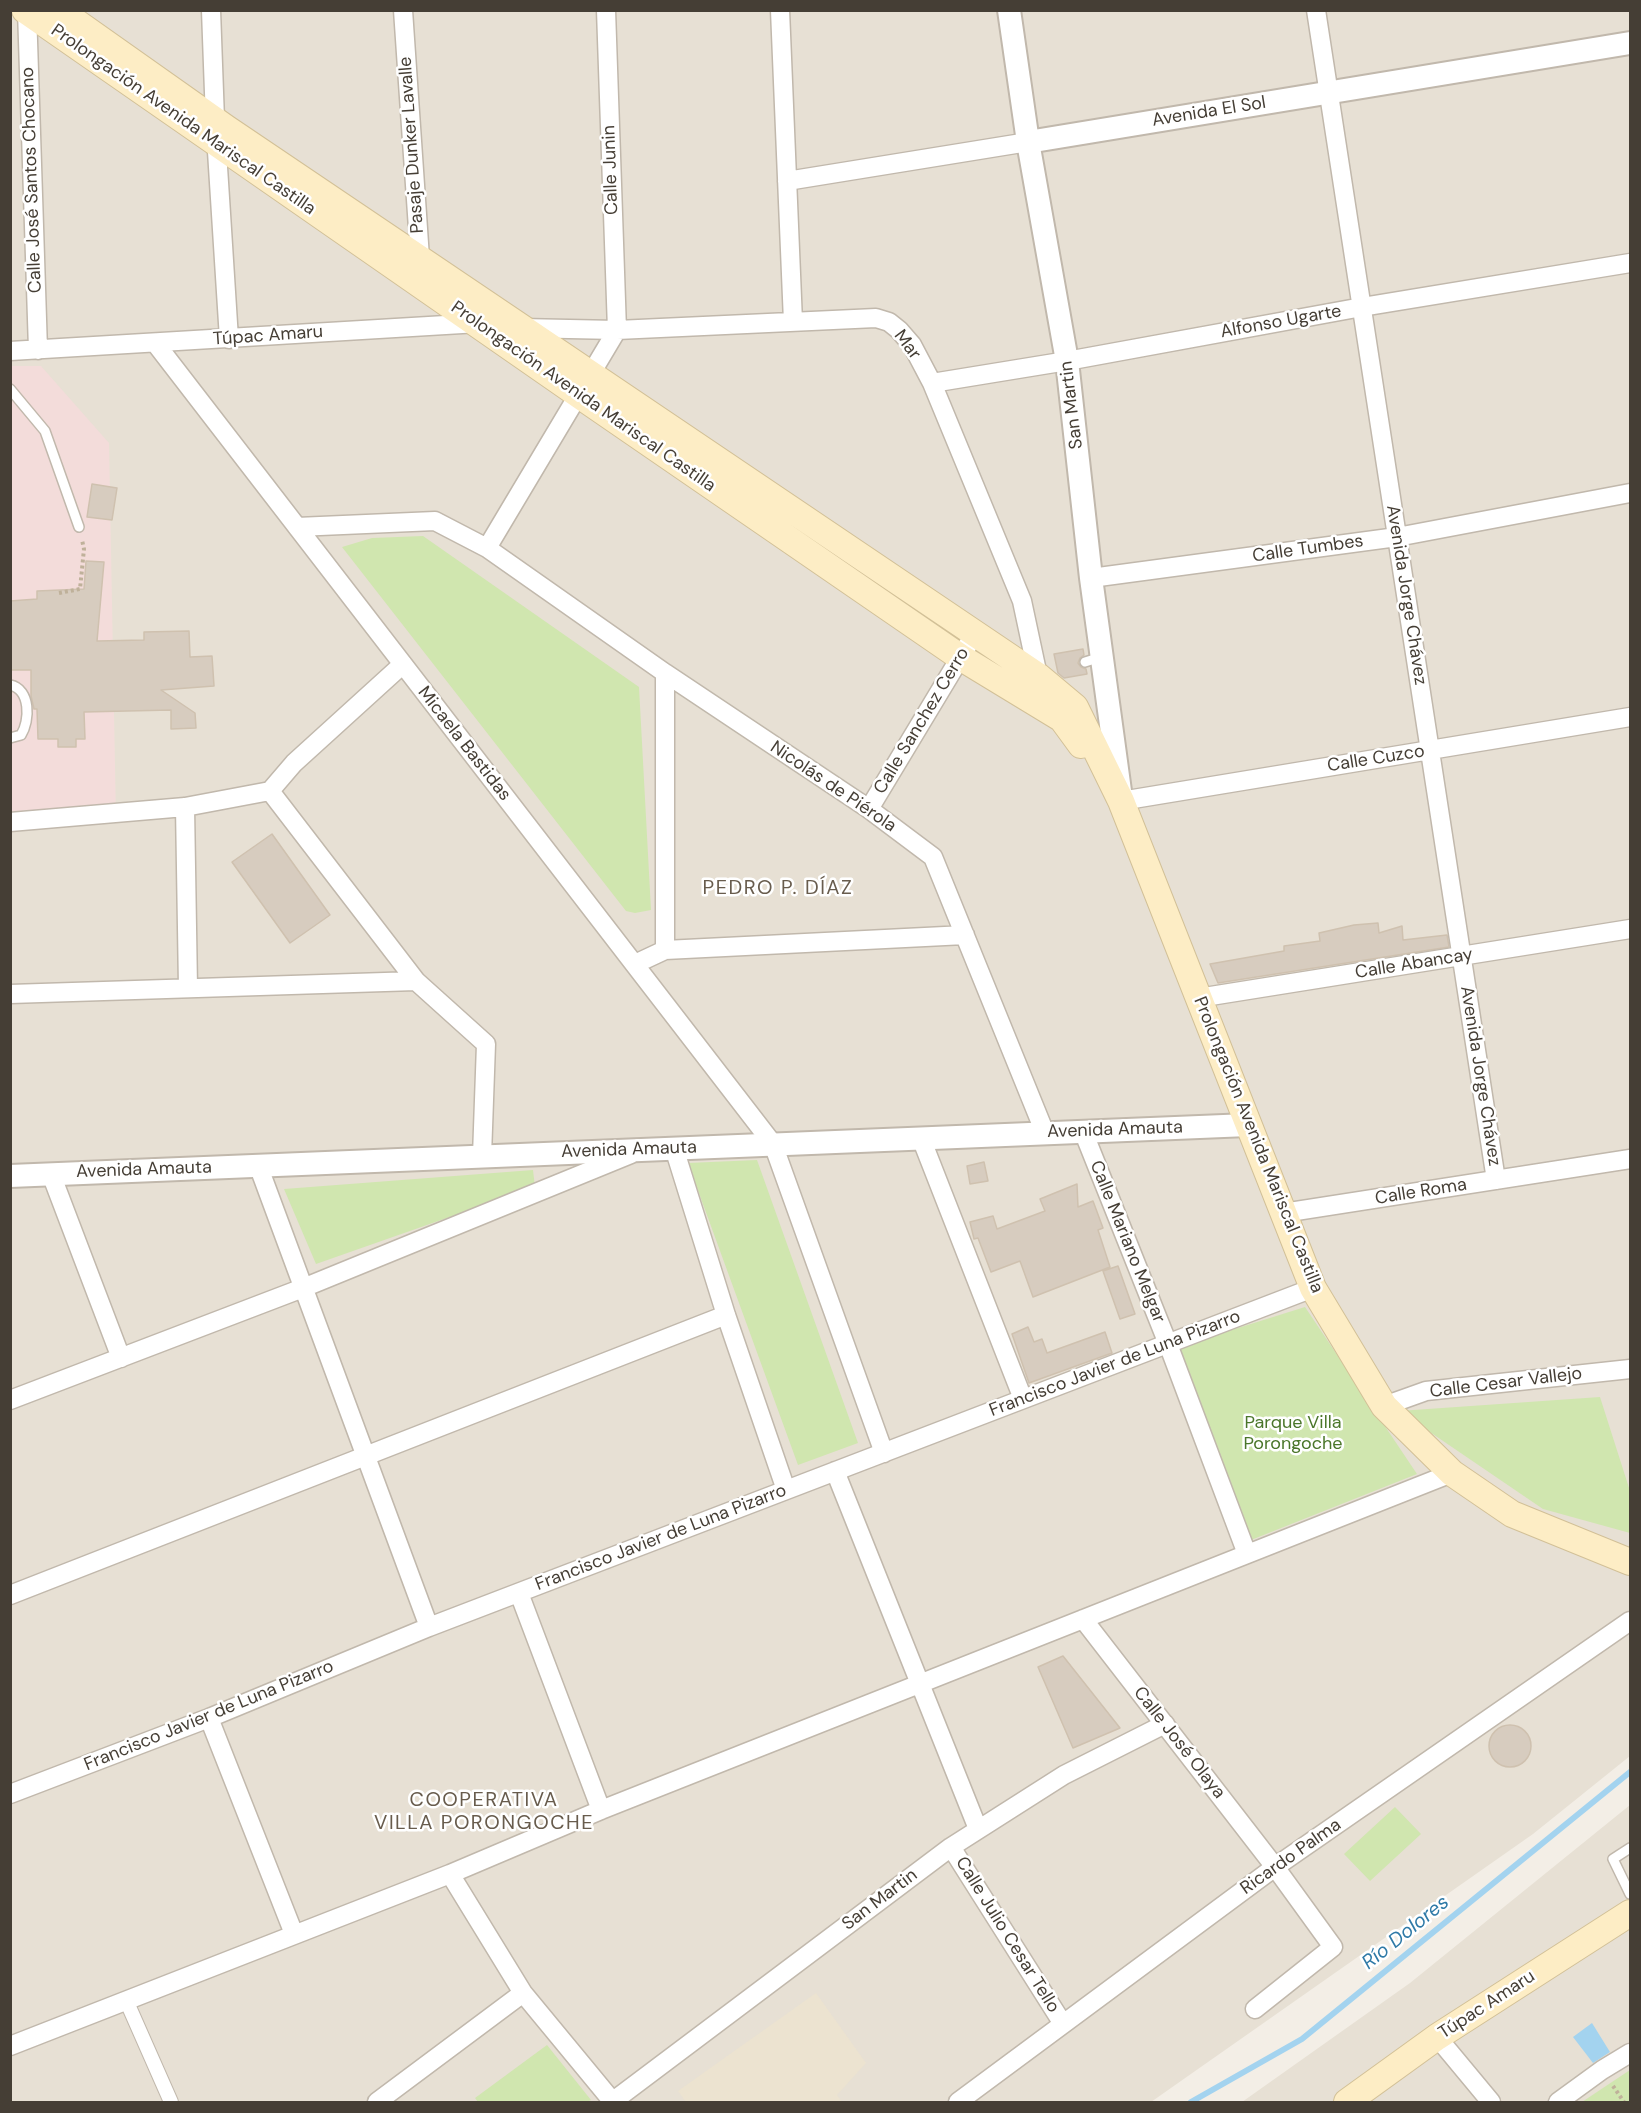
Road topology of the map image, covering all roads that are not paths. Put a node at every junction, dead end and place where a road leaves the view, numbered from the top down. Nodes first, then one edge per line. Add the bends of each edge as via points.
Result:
1 (59, 10) edge
2 (211, 10) edge
3 (403, 10) edge
4 (606, 10) edge
5 (780, 10) edge
6 (1009, 10) edge
7 (1316, 10) edge
8 (23, 11) edge
9 (1630, 43) edge
10 (1329, 92) junction
11 (215, 131) junction
12 (1028, 142) junction
13 (787, 181) junction
14 (1630, 263) edge
15 (414, 268) junction
16 (1362, 308) junction
17 (474, 322) junction
18 (793, 322) junction
19 (524, 328) junction
20 (617, 330) junction
21 (229, 339) junction
22 (156, 344) junction
23 (38, 350) junction
24 (10, 351) edge
25 (1067, 361) junction
26 (932, 383) junction
27 (585, 384) junction
28 (10, 389) edge
29 (1630, 494) edge
30 (297, 526) junction
31 (79, 527) road end
32 (1397, 537) junction
33 (487, 548) junction
34 (1091, 578) junction
35 (975, 633) junction
36 (960, 657) junction
37 (403, 664) junction
38 (665, 673) junction
39 (1043, 675) junction
40 (10, 685) edge
41 (1630, 717) edge
42 (10, 738) edge
43 (1430, 750) junction
44 (270, 791) junction
45 (1121, 801) junction
46 (185, 807) junction
47 (869, 809) junction
48 (10, 822) edge
49 (1630, 929) edge
50 (965, 935) junction
51 (665, 950) junction
52 (1462, 956) junction
53 (635, 964) junction
54 (416, 981) junction
55 (188, 988) junction
56 (10, 994) edge
57 (1198, 998) junction
58 (1248, 1125) junction
59 (1083, 1131) junction
60 (1045, 1133) junction
61 (921, 1138) junction
62 (773, 1144) junction
63 (674, 1148) junction
64 (640, 1150) junction
65 (482, 1156) junction
66 (1630, 1159) edge
67 (258, 1165) junction
68 (51, 1174) junction
69 (10, 1176) edge
70 (1496, 1180) junction
71 (1283, 1213) junction
72 (303, 1288) junction
73 (1314, 1288) junction
74 (726, 1315) junction
75 (1168, 1344) junction
76 (121, 1358) junction
77 (1630, 1369) edge
78 (1023, 1399) junction
79 (10, 1400) edge
80 (1384, 1406) junction
81 (884, 1453) junction
82 (365, 1456) junction
83 (835, 1471) junction
84 (1452, 1473) junction
85 (786, 1490) junction
86 (1247, 1554) junction
87 (1630, 1562) edge
88 (519, 1593) junction
89 (10, 1595) edge
90 (1083, 1619) junction
91 (1630, 1621) edge
92 (429, 1627) junction
93 (920, 1683) junction
94 (209, 1718) junction
95 (1165, 1724) junction
96 (10, 1794) edge
97 (601, 1810) junction
98 (978, 1829) junction
99 (951, 1847) junction
100 (1630, 1848) edge
101 (1275, 1867) junction
102 (450, 1874) junction
103 (1630, 1894) edge
104 (1630, 1913) edge
105 (294, 1934) junction
106 (523, 1993) junction
107 (126, 2000) junction
108 (1255, 2009) dead end
109 (1063, 2024) junction
110 (1437, 2037) junction
111 (10, 2046) edge
112 (1630, 2053) edge
113 (613, 2102) edge
114 (171, 2103) edge
115 (376, 2103) edge
116 (958, 2103) edge
117 (1347, 2103) edge
118 (1491, 2103) edge
119 (1558, 2103) edge

1 - 11 main road, Prolongación Avenida Mariscal Castilla
2 - 11 street
3 - 15 street, Pasaje Dunker Lavalle
4 - 20 street, Calle Junin
5 - 13 street
6 - 12 street, San Martin
7 - 10 street, Avenida Jorge Chávez
8 - 11 main road, Prolongación Avenida Mariscal Castilla
8 - 23 street, Calle José Santos Chocano
9 - 10 street, Avenida El Sol
10 - 12 street, Avenida El Sol
10 - 16 street, Avenida Jorge Chávez
11 - 15 main road, Prolongación Avenida Mariscal Castilla
11 - 21 street
12 - 13 street, Avenida El Sol
12 - 25 street, San Martin
13 - 18 street
14 - 16 street, Alfonso Ugarte
15 - 17 main road, Prolongación Avenida Mariscal Castilla
15 - 19 main road, Prolongación Avenida Mariscal Castilla
16 - 25 street, Alfonso Ugarte
16 - 32 street, Avenida Jorge Chávez
17 - 19 street, Túpac Amaru
17 - 21 street, Túpac Amaru
17 - 27 main road, Prolongación Avenida Mariscal Castilla
18 - 20 street, Mar
18 - 26 street, Mar via 876,318 889,322 912,345
19 - 20 street, Mar
19 - 27 main road, Prolongación Avenida Mariscal Castilla
20 - 27 street
21 - 22 street, Túpac Amaru
22 - 23 street, Túpac Amaru
22 - 30 street, Micaela Bastidas
23 - 24 street, Túpac Amaru
25 - 26 street, Alfonso Ugarte
25 - 34 street, San Martin
26 - 39 street, Mar via 1022,601
27 - 33 street
27 - 35 main road, Prolongación Avenida Mariscal Castilla
27 - 36 main road, Prolongación Avenida Mariscal Castilla
28 - 31 lane via 45,431
29 - 32 street, Calle Tumbes
30 - 33 street, Nicolás de Piérola via 435,521
30 - 37 street, Micaela Bastidas
32 - 34 street, Calle Tumbes
32 - 43 street, Avenida Jorge Chávez
33 - 38 street, Nicolás de Piérola
34 - 45 street, San Martin via 1093,660
35 - 36 street, Calle Sanchez Cerro
35 - 39 main road, Prolongación Avenida Mariscal Castilla
36 - 45 main road, Prolongación Avenida Mariscal Castilla via 1062,719
36 - 47 street, Calle Sanchez Cerro
37 - 44 street via 294,763
37 - 53 street, Micaela Bastidas
38 - 47 street, Nicolás de Piérola
38 - 51 street
39 - 45 main road, Prolongación Avenida Mariscal Castilla via 1075,707
40 - 42 lane via 26,697 26,721 21,735
41 - 43 street, Calle Cuzco
43 - 45 street, Calle Cuzco
43 - 52 street, Avenida Jorge Chávez
44 - 46 street
44 - 54 street
45 - 57 main road, Prolongación Avenida Mariscal Castilla
46 - 48 street
46 - 55 street
47 - 50 street, Nicolás de Piérola via 933,857
49 - 52 street, Calle Abancay
50 - 51 street
50 - 60 street, Nicolás de Piérola
51 - 53 street
52 - 57 street, Calle Abancay
52 - 70 street, Avenida Jorge Chávez
53 - 62 street, Micaela Bastidas
54 - 55 street
54 - 65 street via 486,1044
55 - 56 street
57 - 58 main road, Prolongación Avenida Mariscal Castilla
58 - 59 street, Avenida Amauta
58 - 71 main road, Prolongación Avenida Mariscal Castilla
59 - 60 street, Avenida Amauta
59 - 75 street, Calle Mariano Melgar
60 - 61 street, Avenida Amauta
61 - 62 street, Avenida Amauta
61 - 78 street
62 - 63 street, Avenida Amauta
62 - 81 street, Micaela Bastidas
63 - 64 street, Avenida Amauta
63 - 74 street
64 - 65 street, Avenida Amauta
64 - 72 street
65 - 67 street, Avenida Amauta
66 - 70 street, Calle Roma
67 - 68 street, Avenida Amauta
67 - 72 street
68 - 69 street, Avenida Amauta
68 - 76 street
70 - 71 street, Calle Roma
71 - 73 main road, Prolongación Avenida Mariscal Castilla
72 - 76 street
72 - 82 street
73 - 75 street, Francisco Javier de Luna Pizarro
73 - 80 main road, Prolongación Avenida Mariscal Castilla
74 - 82 street
74 - 85 street
75 - 78 street, Francisco Javier de Luna Pizarro
75 - 86 street, Calle Mariano Melgar
76 - 79 street
77 - 80 street, Calle Cesar Vallejo via 1426,1391
78 - 81 street, Francisco Javier de Luna Pizarro
80 - 84 main road, Prolongación Avenida Mariscal Castilla
81 - 83 street, Francisco Javier de Luna Pizarro
82 - 89 street
82 - 92 street
83 - 85 street, Francisco Javier de Luna Pizarro
83 - 93 street
84 - 86 street
84 - 87 main road, Prolongación Avenida Mariscal Castilla via 1512,1514
85 - 88 street, Francisco Javier de Luna Pizarro
86 - 90 street
88 - 92 street, Francisco Javier de Luna Pizarro
88 - 97 street
90 - 93 street
90 - 95 street, Calle José Olaya
91 - 101 street, Ricardo Palma
92 - 94 street, Francisco Javier de Luna Pizarro
93 - 97 street
93 - 98 street
94 - 96 street, Francisco Javier de Luna Pizarro
94 - 105 street
95 - 98 street, San Martin via 1064,1775
95 - 101 street, Calle José Olaya
97 - 102 street
98 - 99 street, San Martin
99 - 109 street, Calle Julio Cesar Tello
99 - 113 street, San Martin
100 - 103 lane via 1613,1859
101 - 108 street, Calle José Olaya via 1333,1947
101 - 109 street, Ricardo Palma
102 - 105 street
102 - 106 street
104 - 110 main road, Túpac Amaru
105 - 107 street
106 - 113 street
106 - 115 street
107 - 111 street
107 - 114 street
109 - 116 street, Ricardo Palma
110 - 117 main road, Túpac Amaru
110 - 118 street
112 - 119 street

